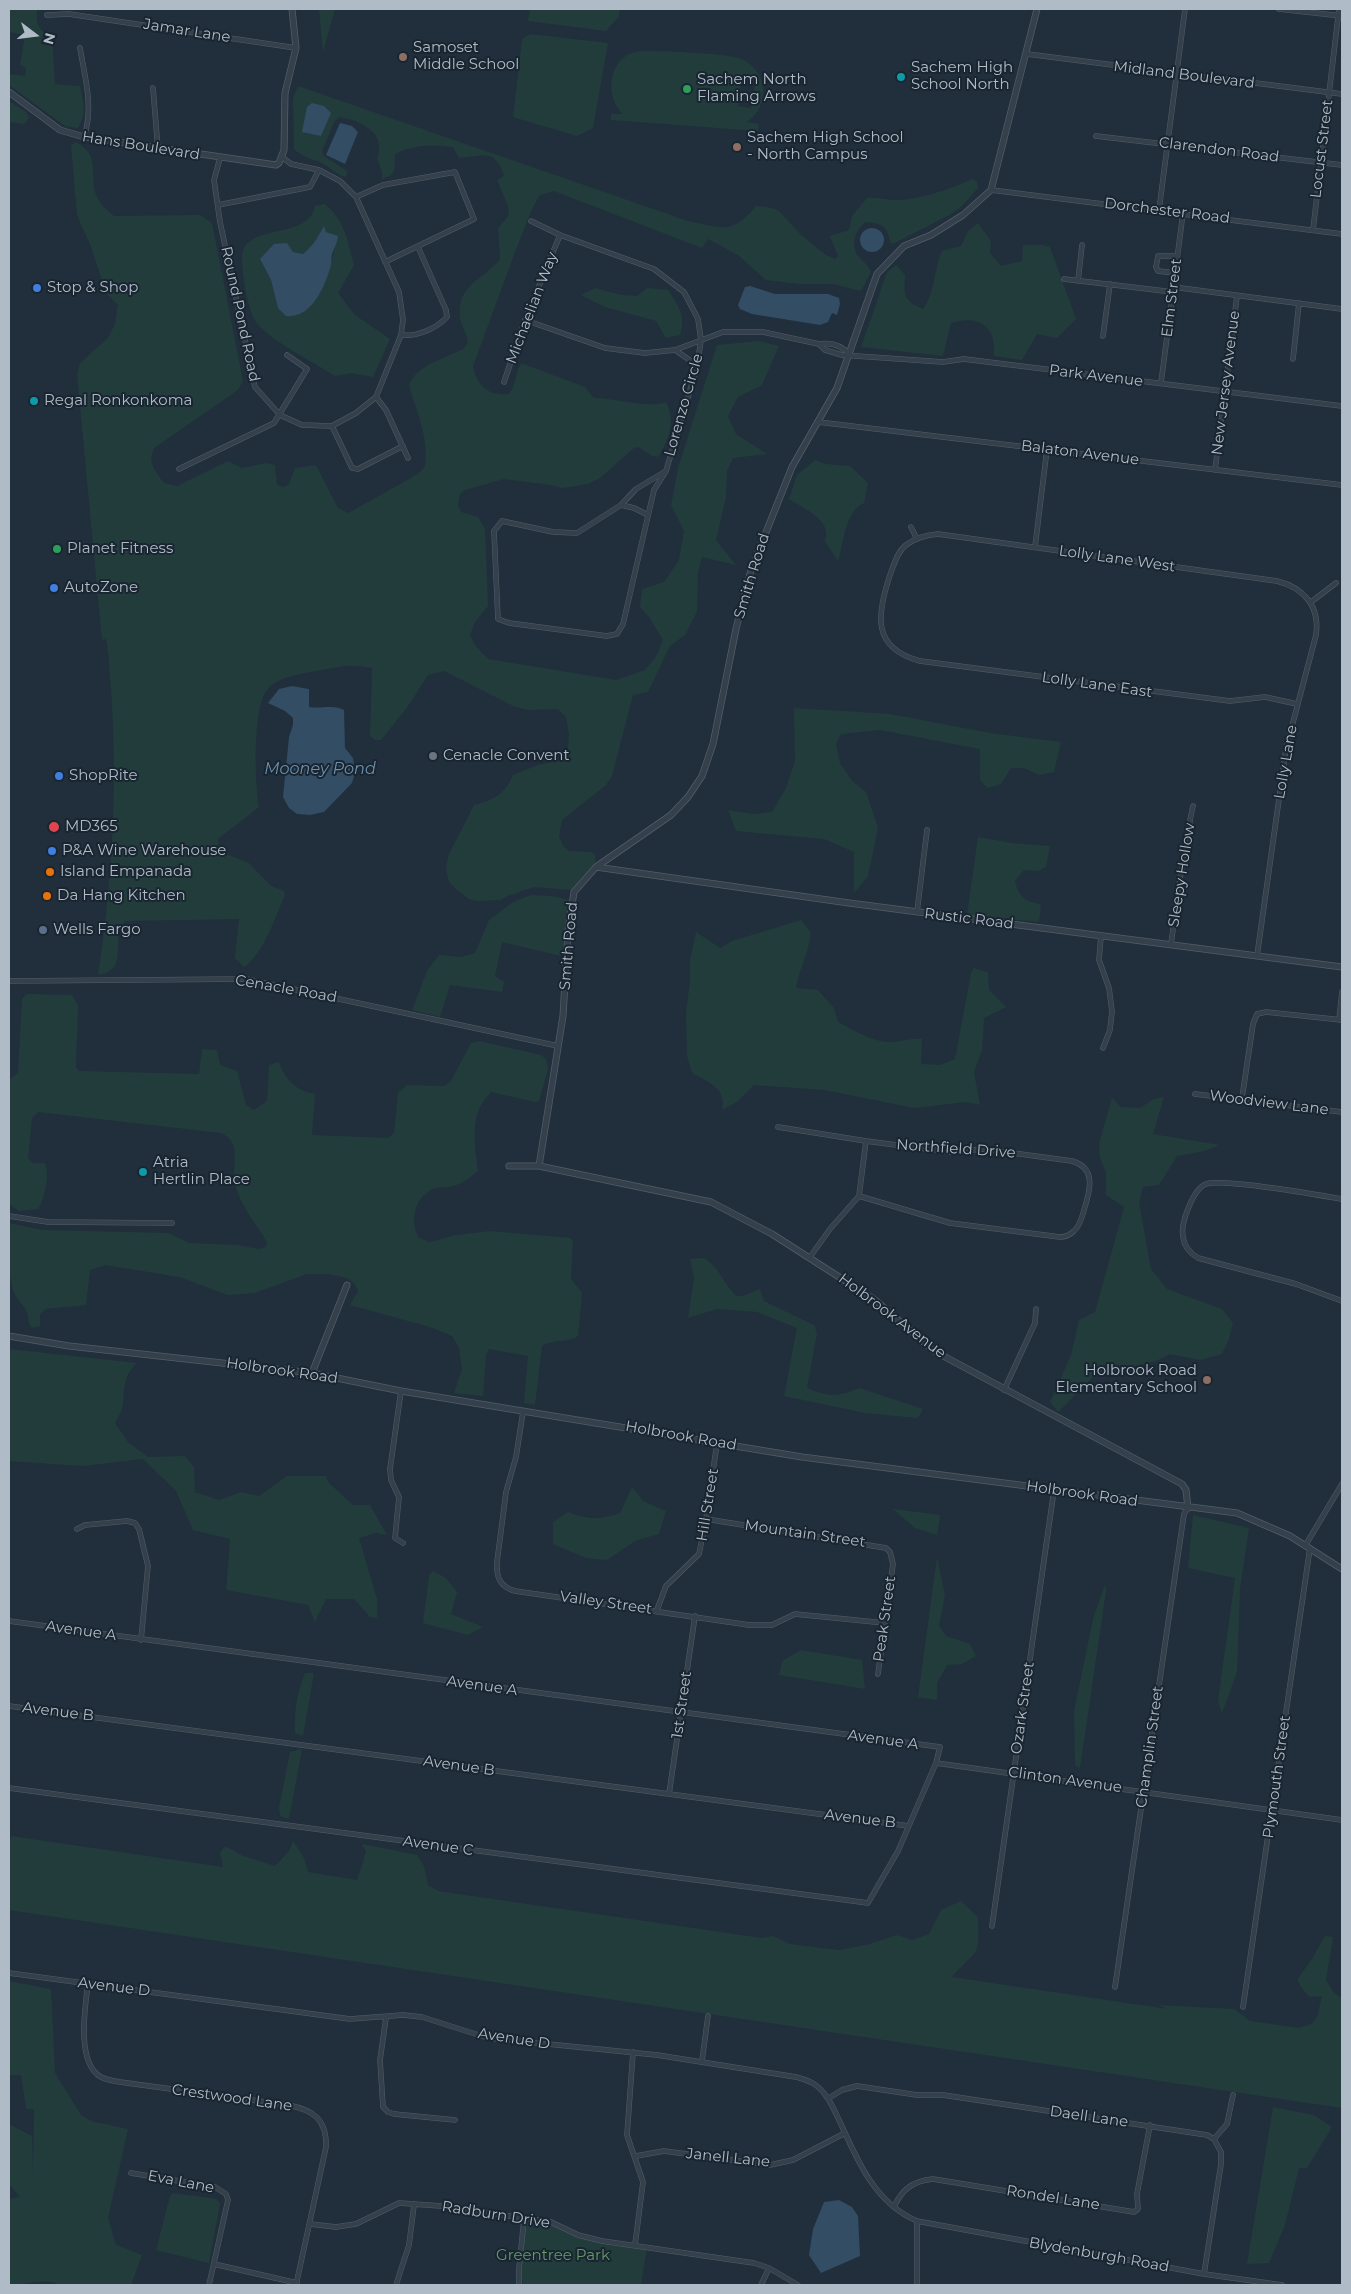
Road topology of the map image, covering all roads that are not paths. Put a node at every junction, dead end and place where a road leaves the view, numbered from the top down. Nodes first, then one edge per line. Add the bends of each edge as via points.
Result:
1 (292, 9) edge
2 (1037, 9) edge
3 (1185, 9) edge
4 (1279, 9) edge
5 (1339, 9) edge
6 (47, 15) dead end
7 (1340, 16) edge
8 (80, 48) dead end
9 (296, 48) junction
10 (1027, 54) junction
11 (1177, 74) junction
12 (153, 88) dead end
13 (9, 92) edge
14 (1329, 93) junction
15 (1342, 94) edge
16 (1096, 136) dead end
17 (84, 137) junction
18 (1168, 144) junction
19 (158, 150) junction
20 (282, 157) junction
21 (220, 158) junction
22 (1321, 163) junction
23 (1342, 165) edge
24 (319, 170) junction
25 (991, 190) junction
26 (356, 197) junction
27 (218, 205) junction
28 (1159, 210) junction
29 (1182, 213) junction
30 (531, 221) dead end
31 (1313, 230) junction
32 (1342, 234) edge
33 (560, 235) junction
34 (1082, 245) dead end
35 (418, 248) junction
36 (1177, 256) junction
37 (385, 262) junction
38 (1175, 273) junction
39 (1064, 279) dead end
40 (1078, 281) junction
41 (1110, 284) junction
42 (1173, 290) junction
43 (1237, 296) junction
44 (1299, 303) junction
45 (1342, 309) edge
46 (525, 320) junction
47 (401, 335) junction
48 (1103, 336) dead end
49 (701, 340) junction
50 (820, 344) junction
51 (675, 350) junction
52 (287, 355) dead end
53 (850, 355) junction
54 (1293, 359) dead end
55 (696, 371) junction
56 (504, 382) dead end
57 (1161, 383) junction
58 (1225, 391) junction
59 (376, 397) junction
60 (1342, 406) edge
61 (280, 415) junction
62 (818, 422) junction
63 (332, 426) junction
64 (403, 446) junction
65 (1047, 449) junction
66 (408, 458) dead end
67 (179, 469) dead end
68 (666, 470) junction
69 (1215, 470) junction
70 (1342, 485) edge
71 (621, 505) junction
72 (648, 515) junction
73 (910, 527) dead end
74 (917, 539) junction
75 (1035, 547) junction
76 (1336, 584) dead end
77 (1311, 602) junction
78 (1297, 704) junction
79 (1193, 806) dead end
80 (927, 830) dead end
81 (596, 867) junction
82 (917, 912) junction
83 (1101, 936) junction
84 (1171, 944) junction
85 (1257, 956) junction
86 (1342, 967) edge
87 (9, 981) edge
88 (1342, 992) edge
89 (1341, 1020) edge
90 (558, 1046) junction
91 (1103, 1048) dead end
92 (1195, 1094) dead end
93 (1242, 1098) junction
94 (1342, 1112) edge
95 (778, 1127) dead end
96 (866, 1142) junction
97 (509, 1166) dead end
98 (539, 1166) junction
99 (860, 1196) junction
100 (1342, 1199) edge
101 (9, 1216) edge
102 (172, 1223) dead end
103 (810, 1257) junction
104 (347, 1285) dead end
105 (1342, 1301) edge
106 (1036, 1309) dead end
107 (9, 1336) edge
108 (312, 1373) junction
109 (1004, 1390) junction
110 (402, 1391) junction
111 (524, 1412) junction
112 (717, 1444) junction
113 (1342, 1484) edge
114 (1054, 1490) junction
115 (1188, 1508) junction
116 (706, 1519) junction
117 (77, 1529) dead end
118 (403, 1543) dead end
119 (1307, 1547) junction
120 (893, 1564) joint
121 (1342, 1569) edge
122 (658, 1610) junction
123 (695, 1616) junction
124 (9, 1621) edge
125 (885, 1623) junction
126 (142, 1640) junction
127 (878, 1674) dead end
128 (9, 1706) edge
129 (680, 1712) junction
130 (936, 1763) junction
131 (1014, 1773) junction
132 (9, 1788) edge
133 (1144, 1791) junction
134 (669, 1794) junction
135 (1273, 1811) junction
136 (1342, 1820) edge
137 (909, 1826) junction
138 (992, 1926) dead end
139 (9, 1973) edge
140 (88, 1984) junction
141 (1115, 1987) dead end
142 (1243, 2007) dead end
143 (708, 2016) dead end
144 (386, 2018) junction
145 (633, 2052) junction
146 (702, 2061) junction
147 (1233, 2095) dead end
148 (829, 2098) junction
149 (455, 2120) dead end
150 (1150, 2125) junction
151 (845, 2134) junction
152 (1214, 2139) junction
153 (636, 2156) junction
154 (131, 2173) dead end
155 (414, 2205) junction
156 (894, 2207) junction
157 (524, 2219) junction
158 (918, 2221) junction
159 (310, 2224) junction
160 (635, 2245) junction
161 (214, 2264) junction
162 (769, 2268) junction
163 (1204, 2274) junction
164 (296, 2284) edge
165 (209, 2285) edge
166 (396, 2285) edge
167 (519, 2285) edge
168 (761, 2285) edge
169 (798, 2285) edge
170 (917, 2285) edge
171 (1282, 2285) edge

1 - 9 street
2 - 10 street
3 - 11 street
4 - 7 street
5 - 7 street, Locust Street
6 - 9 street, Jamar Lane via 79,15
7 - 14 street, Locust Street
8 - 17 street via 90,106
9 - 20 street via 285,93
10 - 11 street, Midland Boulevard
10 - 25 street
11 - 14 street, Midland Boulevard
11 - 18 street
12 - 19 street
13 - 17 street, Hans Boulevard via 60,130
14 - 15 street, Midland Boulevard
14 - 22 street, Locust Street
16 - 18 street, Clarendon Road
17 - 19 street, Hans Boulevard
18 - 22 street, Clarendon Road
18 - 28 street
19 - 21 street, Hans Boulevard
20 - 21 street, Hans Boulevard via 276,165
20 - 24 street via 290,164
21 - 27 street, Round Pond Road via 214,180
22 - 23 street, Clarendon Road
22 - 31 street, Locust Street
24 - 26 street via 340,181
24 - 27 street via 310,187
25 - 28 street, Dorchester Road
25 - 53 street, Smith Road via 963,215 931,235 904,246 877,274
26 - 35 street via 383,185 455,172 474,219
26 - 37 street
27 - 61 street, Round Pond Road via 255,387
28 - 29 street, Dorchester Road
29 - 31 street, Dorchester Road
29 - 36 street, Elm Street
30 - 33 street, Michaelian Way
31 - 32 street, Dorchester Road
33 - 46 street, Michaelian Way
33 - 49 street, Michaelian Way via 654,269 684,292 698,319
34 - 40 street
35 - 37 street
35 - 47 street via 447,318 412,337
36 - 38 street, Elm Street
36 - 38 street via 1158,256 1156,262 1158,271
37 - 47 street via 400,292
38 - 42 street, Elm Street
39 - 40 street
40 - 41 street
41 - 42 street
41 - 48 street
42 - 43 street
42 - 57 street, Elm Street
43 - 44 street
43 - 58 street, New Jersey Avenue
44 - 45 street
44 - 54 street
46 - 51 street via 605,348 645,353
46 - 56 street, Michaelian Way
47 - 59 street
49 - 50 street via 723,332 763,332
49 - 51 street
49 - 55 street, Lorenzo Circle
50 - 53 street, Park Avenue via 825,350
50 - 53 street via 844,347
51 - 55 street via 691,361
52 - 61 street via 307,369
53 - 57 street, Park Avenue via 943,362 964,360
53 - 62 street, Smith Road
55 - 68 street, Lorenzo Circle
57 - 58 street, Park Avenue
58 - 60 street, Park Avenue
58 - 69 street, New Jersey Avenue
59 - 63 street
59 - 64 street
61 - 63 street, Round Pond Road via 302,425
61 - 67 street via 274,423
62 - 65 street, Balaton Avenue
62 - 81 street, Smith Road via 792,466 751,570 713,744 702,776 671,814
63 - 64 street via 352,468 358,469
64 - 66 street
65 - 69 street, Balaton Avenue
65 - 75 street
68 - 71 street, Lorenzo Circle via 636,490
68 - 72 street, Lorenzo Circle via 654,490
69 - 70 street, Balaton Avenue
71 - 72 street
71 - 72 street, Lorenzo Circle via 577,533 553,532 502,521 494,531 498,619 607,636 617,634 623,624
73 - 74 street
74 - 75 street, Lolly Lane West via 938,534
74 - 78 street, Lolly Lane East via 900,551 881,603 880,616 883,633 898,652 908,658 1143,691 1230,701 1265,697
75 - 77 street, Lolly Lane West via 1277,581 1296,587
76 - 77 street
77 - 78 street, Lolly Lane via 1317,622 1316,634
78 - 85 street, Lolly Lane via 1286,749
79 - 84 street, Sleepy Hollow
80 - 82 street
81 - 82 street, Rustic Road
81 - 90 street, Smith Road via 574,892
82 - 83 street, Rustic Road
83 - 84 street, Rustic Road
83 - 91 street via 1099,960 1110,988 1112,1012
84 - 85 street, Rustic Road
85 - 86 street, Rustic Road
87 - 90 street, Cenacle Road via 246,979
88 - 89 street
89 - 93 street via 1266,1012 1257,1014
90 - 98 street, Smith Road
92 - 93 street, Woodview Lane
93 - 94 street, Woodview Lane
95 - 96 street, Northfield Drive
96 - 99 street
96 - 99 street, Northfield Drive via 950,1152 983,1149 1072,1161 1087,1171 1090,1188 1077,1228 1070,1235 1060,1237 950,1223
97 - 98 street, Holbrook Avenue
98 - 103 street, Holbrook Avenue via 711,1202
99 - 103 street
100 - 105 street via 1213,1182 1201,1186 1191,1200 1182,1236 1191,1254 1209,1262 1304,1286
101 - 102 street via 48,1222
103 - 109 street, Holbrook Avenue via 875,1300 934,1351
104 - 108 street
106 - 109 street via 1035,1322
107 - 108 street, Holbrook Road via 69,1346
108 - 110 street, Holbrook Road
109 - 115 street, Holbrook Avenue via 1182,1484
110 - 111 street, Holbrook Road
110 - 118 street via 390,1473 400,1497 395,1538
111 - 112 street, Holbrook Road via 633,1427
111 - 122 street, Valley Street via 506,1492 496,1568 500,1583 515,1590
112 - 114 street, Holbrook Road
112 - 116 street, Hill Street
113 - 119 street
114 - 115 street, Holbrook Road
114 - 131 street, Ozark Street
115 - 119 street, Holbrook Road via 1237,1514 1274,1528
115 - 133 street, Champlin Street via 1184,1514
116 - 120 street, Mountain Street via 879,1545 890,1552
116 - 122 street, Hill Street via 699,1554 666,1586
117 - 126 street via 85,1525 127,1520 139,1529 148,1566
119 - 121 street, Holbrook Road
119 - 135 street, Plymouth Street
120 - 125 street, Peak Street
122 - 123 street, Valley Street
123 - 125 street, Valley Street via 758,1626 772,1625 795,1614
123 - 129 street, 1st Street
124 - 126 street, Avenue A
125 - 127 street, Peak Street
126 - 129 street, Avenue A
128 - 134 street, Avenue B
129 - 130 street, Avenue A via 940,1748
129 - 134 street, 1st Street
130 - 131 street, Clinton Avenue
130 - 137 street
131 - 133 street, Clinton Avenue
131 - 138 street, Ozark Street
132 - 137 street, Avenue C via 868,1903
133 - 135 street, Clinton Avenue
133 - 141 street, Champlin Street
134 - 137 street, Avenue B
135 - 136 street, Clinton Avenue
135 - 142 street, Plymouth Street
139 - 140 street, Avenue D
140 - 144 street, Avenue D via 350,2018
140 - 159 street, Crestwood Lane via 85,2049 90,2066 102,2078 288,2105 312,2112 326,2134 326,2147
143 - 146 street
144 - 145 street, Avenue D via 422,2017 488,2038
144 - 149 street via 380,2060 383,2107 394,2114
145 - 146 street, Avenue D
145 - 153 street via 627,2134
146 - 148 street, Avenue D via 796,2077 815,2084
147 - 152 street via 1228,2124
148 - 150 street, Daell Lane via 842,2090 863,2086
148 - 151 street, Avenue D
150 - 152 street, Daell Lane via 1201,2133
150 - 156 street, Rondel Lane via 1137,2194 1138,2208 1134,2212 933,2179 910,2184
151 - 153 street, Janell Lane via 793,2160 770,2164 664,2151
151 - 156 street, Avenue D via 872,2186
152 - 163 street via 1221,2152 1221,2164
153 - 160 street via 642,2182
154 - 161 street, Eva Lane via 215,2187 226,2194 228,2200
155 - 157 street, Radburn Drive
155 - 159 street, Radburn Drive via 399,2203 370,2219 345,2227
155 - 166 street via 409,2245
156 - 158 street, Avenue D
157 - 160 street, Radburn Drive via 551,2222 578,2235 602,2241
157 - 167 street
158 - 163 street, Blydenburgh Road
158 - 170 street
159 - 164 street, Crestwood Lane
160 - 162 street, Radburn Drive
161 - 164 street
161 - 165 street, Eva Lane
162 - 168 street
162 - 169 street, Radburn Drive
163 - 171 street, Blydenburgh Road

